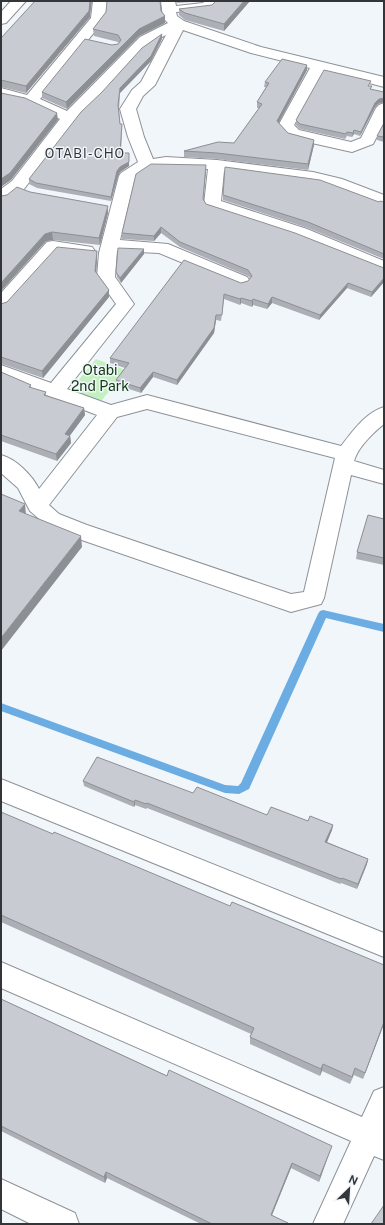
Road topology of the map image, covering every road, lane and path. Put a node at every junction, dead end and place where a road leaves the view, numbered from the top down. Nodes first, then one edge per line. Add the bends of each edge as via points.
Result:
1 (19, 1) edge
2 (100, 1) edge
3 (213, 1) edge
4 (169, 5) edge
5 (1, 20) edge
6 (179, 24) junction
7 (319, 66) junction
8 (384, 82) edge
9 (1, 93) edge
10 (31, 100) junction
11 (384, 108) edge
12 (70, 118) junction
13 (147, 164) junction
14 (217, 165) junction
15 (12, 193) edge
16 (384, 201) edge
17 (109, 249) junction
18 (384, 267) edge
19 (241, 281) edge
20 (1, 304) edge
21 (1, 371) edge
22 (55, 391) junction
23 (110, 412) junction
24 (384, 414) edge
25 (345, 460) junction
26 (1, 462) edge
27 (384, 477) edge
28 (37, 506) junction
29 (1, 790) edge
30 (384, 945) edge
31 (1, 975) edge
32 (384, 1101) edge
33 (376, 1140) edge
34 (1, 1194) edge
35 (64, 1224) edge
36 (328, 1224) edge

1 - 5 street
2 - 10 street via 98,19 87,40
3 - 4 street via 207,7
4 - 6 street via 170,18
6 - 7 street via 256,50
6 - 12 street via 145,40
6 - 13 street via 146,85 130,92 128,109
7 - 8 street
7 - 11 street via 286,126 294,134 352,147 366,141
9 - 10 street
10 - 12 street
12 - 15 street
13 - 14 street via 166,162
13 - 17 street via 127,176 112,208
14 - 16 street via 313,177 336,182
14 - 18 street via 212,204 301,233
17 - 19 street via 162,248
17 - 20 street via 53,246
17 - 22 street via 106,277 125,304
21 - 22 street
22 - 23 street
23 - 25 street via 147,402
23 - 28 street
24 - 25 street via 366,428
25 - 27 street
25 - 28 street via 313,598 291,603 80,531 52,519
26 - 28 street via 26,483
29 - 30 street
31 - 33 street
32 - 33 street
33 - 36 street
34 - 35 street

